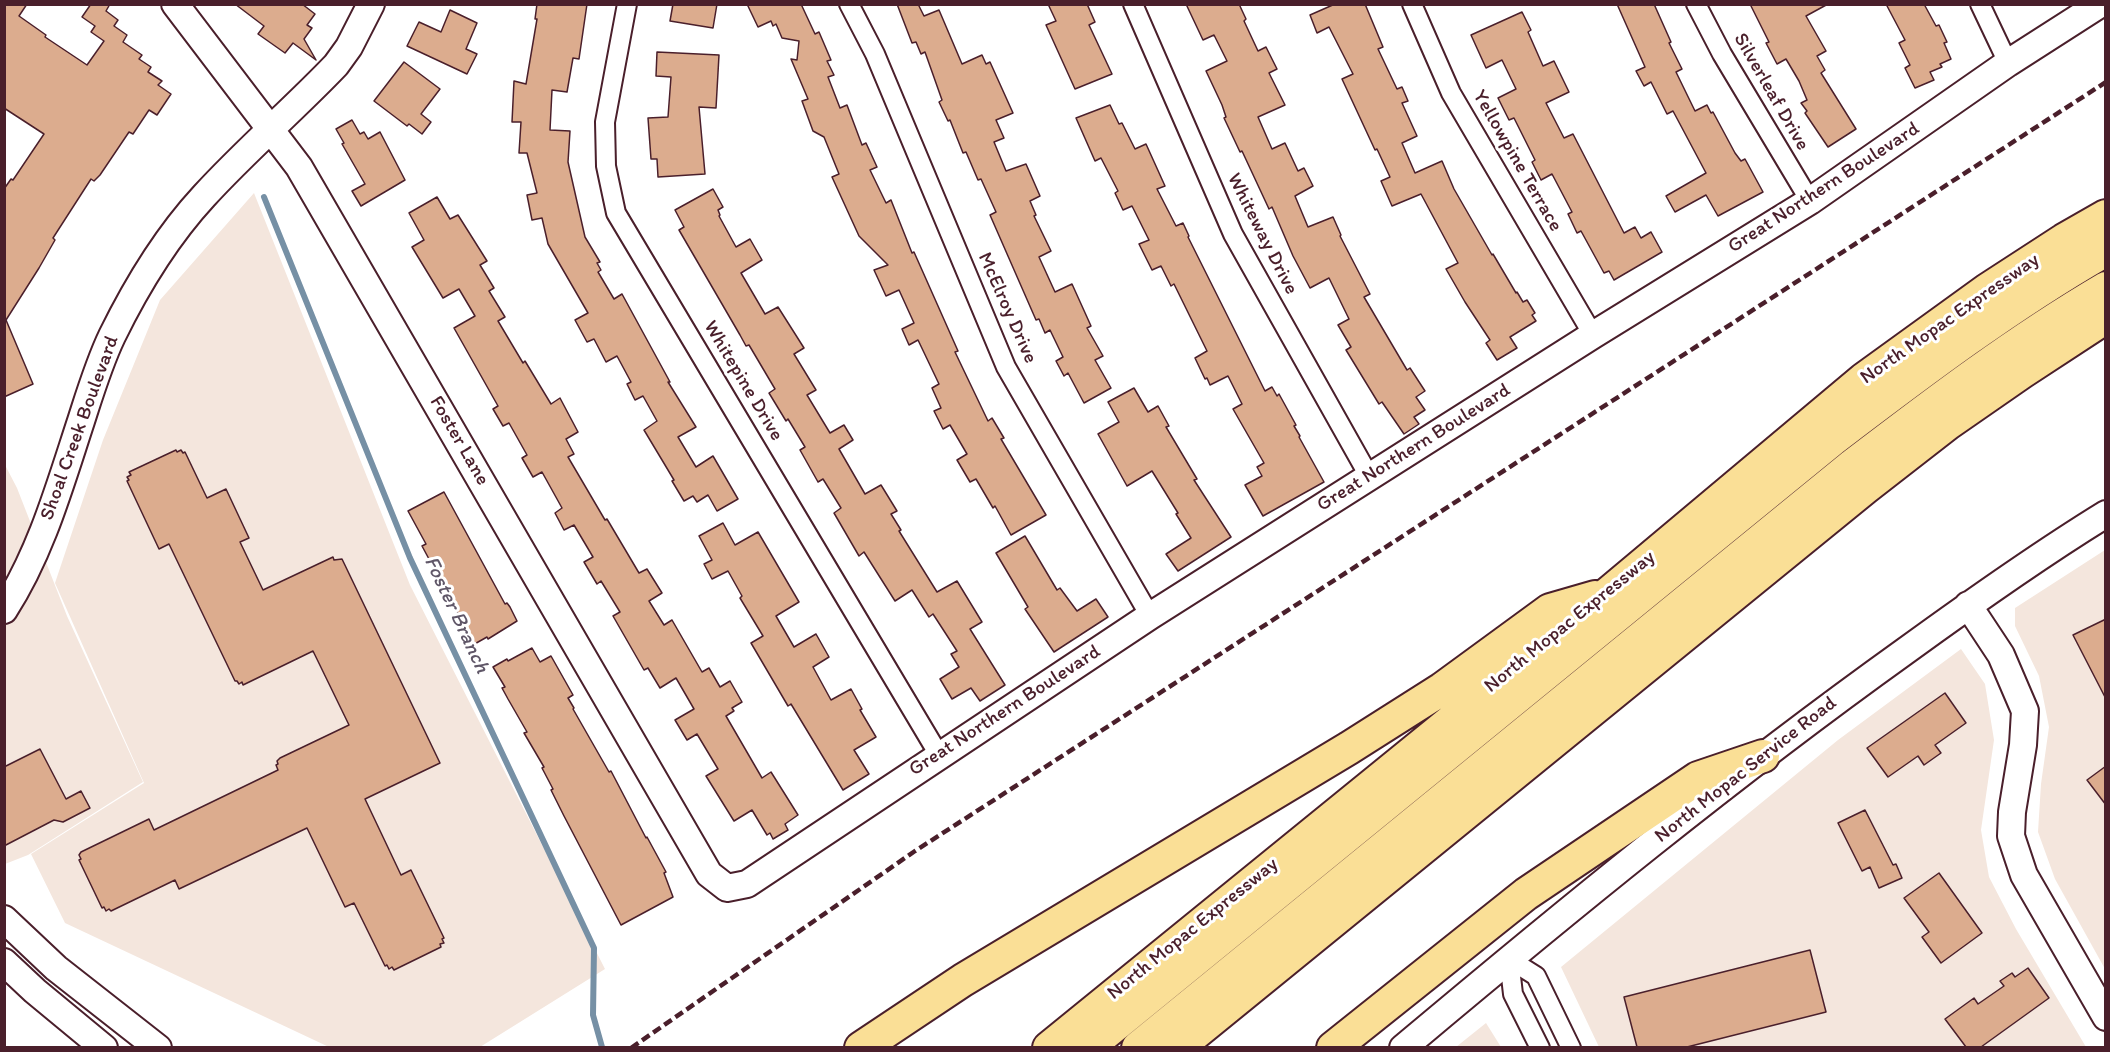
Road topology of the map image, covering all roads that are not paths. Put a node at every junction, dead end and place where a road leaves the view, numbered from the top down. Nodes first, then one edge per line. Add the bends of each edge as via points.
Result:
1 (175, 4) edge
2 (371, 4) edge
3 (627, 4) edge
4 (849, 4) edge
5 (1133, 4) edge
6 (1412, 4) edge
7 (1696, 4) edge
8 (1980, 4) edge
9 (2100, 4) edge
10 (2008, 63) junction
11 (272, 130) junction
12 (1810, 201) junction
13 (2106, 216) edge
14 (2106, 250) edge
15 (2106, 288) edge
16 (2106, 317) edge
17 (1593, 335) junction
18 (1369, 476) junction
19 (2106, 514) edge
20 (1610, 592) junction
21 (1968, 605) junction
22 (4, 610) edge
23 (1150, 616) junction
24 (939, 755) junction
25 (1764, 756) junction
26 (727, 888) joint
27 (4, 920) edge
28 (1509, 959) junction
29 (4, 962) edge
30 (2106, 1017) edge
31 (104, 1047) edge
32 (158, 1047) edge
33 (861, 1047) edge
34 (1048, 1047) edge
35 (1087, 1047) edge
36 (1138, 1047) edge
37 (1177, 1047) edge
38 (1333, 1047) edge
39 (1403, 1047) edge
40 (1540, 1047) edge
41 (1571, 1047) edge

1 - 11 street, Foster Lane
2 - 11 street, Shoal Creek Boulevard via 350,48
3 - 24 street, Whitepine Drive via 605,122 606,166 616,213
4 - 23 street, McElroy Drive via 875,54 1006,367
5 - 18 street, Whiteway Drive via 1233,234
6 - 17 street, Yellowpine Terrace via 1451,93
7 - 12 street, Silverleaf Drive
8 - 10 street
9 - 10 street, Great Northern Boulevard
10 - 12 street, Great Northern Boulevard
11 - 22 street, Shoal Creek Boulevard via 202,197 134,294 94,380 46,522
11 - 26 street, Foster Lane via 318,199 709,874
12 - 17 street, Great Northern Boulevard
13 - 20 highway, North Mopac Expressway via 1987,290 1864,379
14 - 35 highway via 2001,317 1832,440
15 - 36 highway via 1977,373 1853,465
16 - 37 highway via 1947,424 1866,487
17 - 18 street, Great Northern Boulevard
18 - 23 street, Great Northern Boulevard
19 - 21 street, North Mopac Service Road
20 - 33 highway via 1550,610 1442,689 963,980
20 - 34 highway, North Mopac Expressway
21 - 25 street, North Mopac Service Road
21 - 30 street via 2001,655 2025,711 2012,812 2014,846 2024,875
23 - 24 street, Great Northern Boulevard
24 - 26 street, Great Northern Boulevard via 747,884
25 - 28 street, North Mopac Service Road
25 - 38 highway via 1698,778 1526,894
27 - 32 street via 56,968
28 - 39 street, North Mopac Service Road
28 - 40 street via 1513,994
28 - 41 street via 1536,976
29 - 31 street

